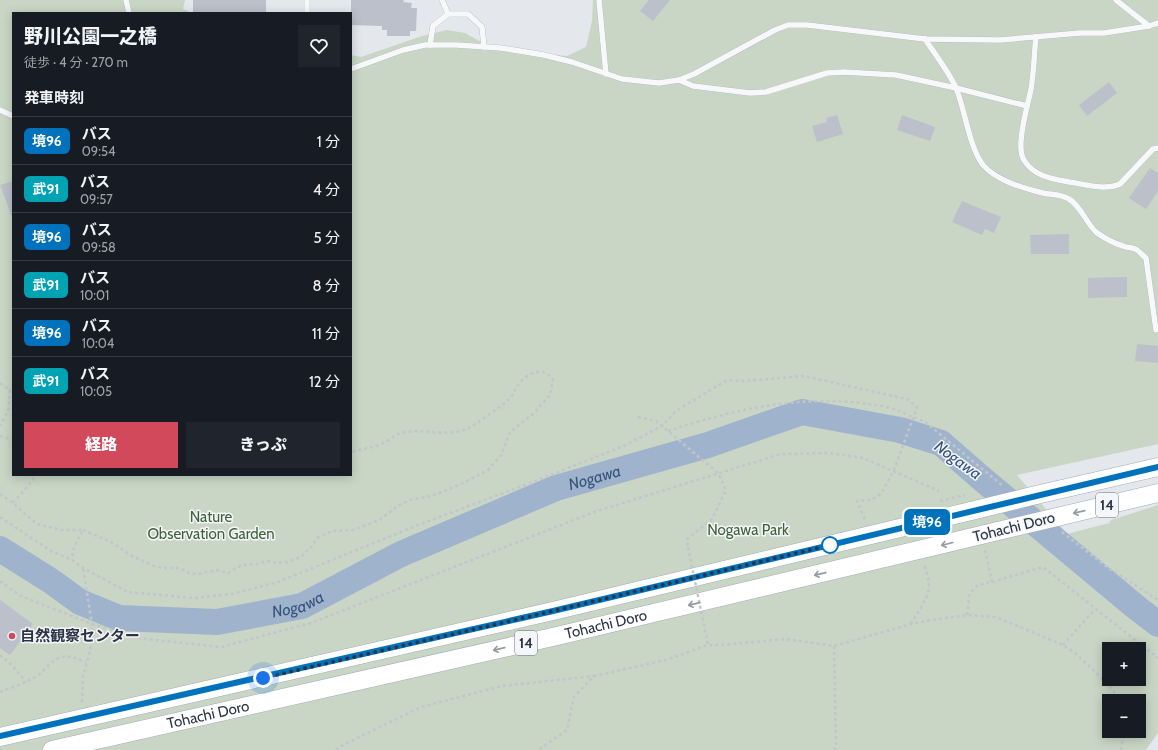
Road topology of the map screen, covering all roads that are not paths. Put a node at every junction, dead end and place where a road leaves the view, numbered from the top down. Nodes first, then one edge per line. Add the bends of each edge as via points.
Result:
1 (126, 0) edge
2 (307, 0) edge
3 (442, 0) edge
4 (599, 0) edge
5 (1116, 0) edge
6 (129, 12) edge
7 (307, 12) edge
8 (448, 14) junction
9 (1158, 23) edge
10 (1149, 26) junction
11 (1036, 37) junction
12 (925, 39) junction
13 (430, 45) junction
14 (484, 47) junction
15 (352, 70) edge
16 (606, 74) junction
17 (679, 80) junction
18 (956, 88) junction
19 (1027, 106) junction
20 (0, 110) edge
21 (12, 116) edge
22 (1158, 148) edge
23 (1156, 330) dead end
24 (1158, 467) edge
25 (1158, 493) edge
26 (0, 736) edge
27 (52, 750) edge

1 - 6 lane
2 - 7 lane
3 - 8 lane
4 - 16 lane
5 - 10 lane
8 - 13 lane via 433,26
8 - 14 lane via 468,14 478,23 482,27
9 - 10 lane
10 - 11 lane via 1104,33
11 - 12 lane via 1000,40
11 - 19 lane
12 - 17 lane via 807,24 788,25
12 - 18 lane
13 - 14 lane
13 - 15 lane via 403,50
14 - 16 lane via 544,55
16 - 17 lane via 622,80 659,83
17 - 18 lane via 693,86 750,93 766,92 827,73 844,72 896,75
18 - 19 lane
18 - 23 lane via 977,154 983,165 1007,182 1070,199 1087,222 1106,239 1136,249 1146,258
19 - 22 lane via 1021,139 1023,160 1035,171 1049,178 1114,187 1120,184 1153,149
20 - 21 lane
24 - 26 main road, Tohachi Doro / 14, bridge via 553,611
25 -> 27 main road, Tohachi Doro / 14, bridge via 1058,524 998,531 542,640

